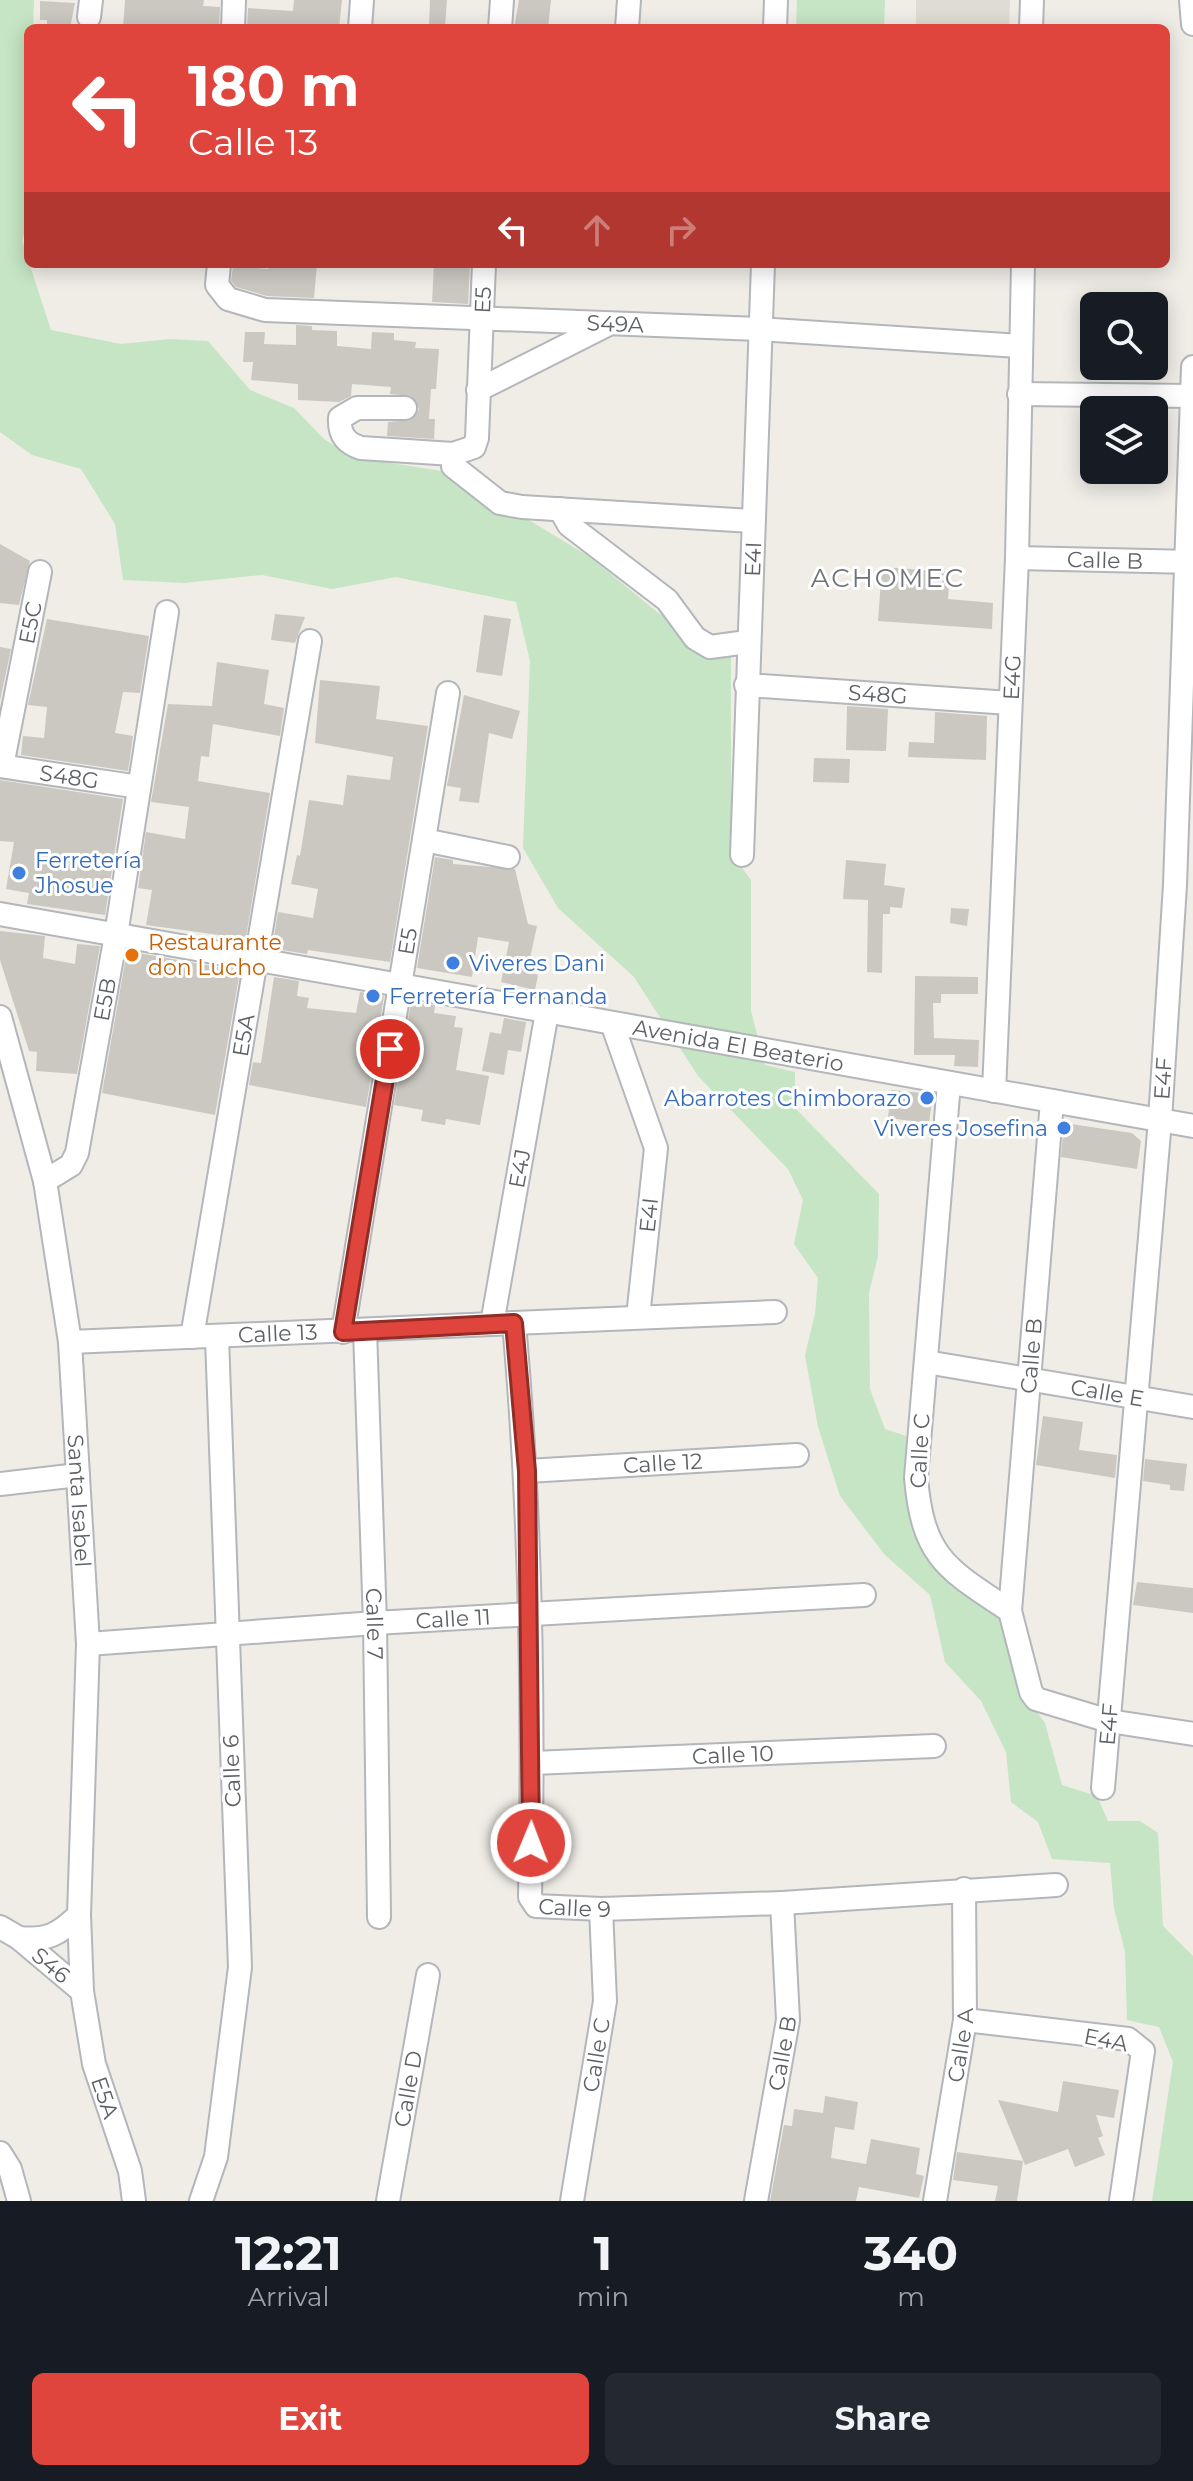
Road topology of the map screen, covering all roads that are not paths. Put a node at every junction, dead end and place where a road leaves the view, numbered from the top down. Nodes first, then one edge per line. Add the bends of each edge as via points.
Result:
1 (234, 0) edge
2 (362, 0) edge
3 (502, 0) edge
4 (629, 0) edge
5 (776, 0) edge
6 (1032, 0) edge
7 (1191, 0) edge
8 (233, 24) edge
9 (360, 24) edge
10 (500, 24) edge
11 (627, 24) edge
12 (775, 24) edge
13 (1031, 24) edge
14 (1193, 24) edge
15 (484, 268) edge
16 (763, 268) edge
17 (1023, 268) edge
18 (218, 275) edge
19 (480, 320) junction
20 (606, 325) junction
21 (759, 329) junction
22 (1020, 346) junction
23 (1193, 367) edge
24 (478, 390) junction
25 (1019, 394) junction
26 (1192, 396) edge
27 (405, 408) dead end
28 (453, 454) junction
29 (560, 509) junction
30 (752, 521) junction
31 (1017, 558) junction
32 (1189, 561) edge
33 (40, 572) dead end
34 (167, 612) dead end
35 (310, 641) dead end
36 (747, 642) junction
37 (746, 685) junction
38 (448, 693) dead end
39 (1010, 703) junction
40 (1, 766) edge
41 (139, 787) junction
42 (424, 840) junction
43 (742, 855) dead end
44 (508, 857) dead end
45 (0, 914) edge
46 (116, 935) junction
47 (259, 960) junction
48 (400, 986) junction
49 (547, 1012) junction
50 (0, 1017) edge
51 (612, 1023) junction
52 (3, 1039) edge
53 (949, 1083) junction
54 (994, 1091) junction
55 (1052, 1101) junction
56 (1160, 1120) junction
57 (1193, 1126) edge
58 (45, 1181) junction
59 (775, 1312) dead end
60 (638, 1317) junction
61 (503, 1323) junction
62 (354, 1331) junction
63 (192, 1337) junction
64 (217, 1338) junction
65 (70, 1342) junction
66 (926, 1362) junction
67 (1029, 1379) junction
68 (1136, 1397) junction
69 (1193, 1407) edge
70 (797, 1455) dead end
71 (527, 1471) junction
72 (78, 1475) junction
73 (0, 1484) edge
74 (864, 1595) dead end
75 (1010, 1611) junction
76 (527, 1615) junction
77 (375, 1623) junction
78 (226, 1632) junction
79 (88, 1644) junction
80 (1109, 1721) junction
81 (1193, 1734) edge
82 (934, 1746) dead end
83 (533, 1763) junction
84 (1103, 1788) dead end
85 (1056, 1885) dead end
86 (964, 1889) junction
87 (782, 1903) junction
88 (601, 1909) junction
89 (79, 1915) junction
90 (379, 1917) dead end
91 (10, 1932) edge
92 (428, 1975) dead end
93 (82, 1991) junction
94 (965, 2020) junction
95 (0, 2153) edge
96 (19, 2201) edge
97 (134, 2201) edge
98 (201, 2201) edge
99 (388, 2201) edge
100 (572, 2201) edge
101 (756, 2201) edge
102 (935, 2201) edge
103 (1121, 2201) edge

1 - 8 street
2 - 9 street
3 - 10 street
4 - 11 street
5 - 12 street
6 - 13 street
7 - 14 street
15 - 19 street, E5
16 - 21 street, E4I
17 - 22 street, E4G
18 - 19 street, S49A via 228,299 265,310
19 - 20 street, S49A
19 - 24 street, E5
20 - 21 street, S49A
20 - 24 street
21 - 22 street, S49A
21 - 30 street, E4I
22 - 25 street, E4G
23 - 26 street, E4F
24 - 28 street, E5 via 474,447
25 - 26 street
25 - 31 street, E4G
26 - 32 street, E4F
27 - 28 street via 357,408 340,418 339,429 351,445 361,448
28 - 29 street via 453,466 500,503
29 - 30 street
29 - 36 street via 569,525 667,600 695,638 710,647
30 - 36 street, E4I
31 - 32 street, Calle B
31 - 39 street, E4G
32 - 56 street, E4F
33 - 40 street, E5C
34 - 41 street, E5B
35 - 47 street, E5A
36 - 37 street, E4I
37 - 39 street, S48G
37 - 43 street, E4I
38 - 42 street, E5
39 - 54 street, E4G
40 - 41 street, S48G
41 - 46 street, E5B
42 - 44 street
42 - 48 street, E5
45 - 46 street, Avenida El Beaterio
46 - 47 street, Avenida El Beaterio
46 - 58 street, E5B via 77,1153 71,1165
47 - 48 street, Avenida El Beaterio
47 - 63 street, E5A
48 - 49 street, Avenida El Beaterio
48 - 62 street, E5
49 - 51 street, Avenida El Beaterio
49 - 61 street, E4J
50 - 52 street, Santa Isabel
51 - 53 street, Avenida El Beaterio
51 - 60 street, E4I via 656,1148
52 - 58 street, Santa Isabel
53 - 54 street, Avenida El Beaterio
53 - 66 street, Calle C
54 - 55 street, Avenida El Beaterio
55 - 56 street, Avenida El Beaterio
55 - 67 street, Calle B
56 - 57 street, Avenida El Beaterio
56 - 68 street, E4F
58 - 65 street, Santa Isabel
59 - 60 street, Calle 13
60 - 61 street, Calle 13
61 - 62 street, Calle 13
61 - 71 street, Calle 9
62 - 64 street, Calle 13
62 - 77 street, Calle 7
63 - 64 street, Calle 13
63 - 65 street, Calle 13
64 - 78 street, Calle 6
65 - 72 street, Santa Isabel
66 - 67 street, Calle E
66 - 75 street, Calle C via 916,1478 919,1519 949,1570
67 - 68 street, Calle E
67 - 75 street, Calle B
68 - 69 street, Calle E
68 - 80 street, E4F
70 - 71 street, Calle 12
71 - 76 street, Calle 9
72 - 73 street
72 - 79 street, Santa Isabel
74 - 76 street, Calle 11
75 - 80 street via 1036,1699
76 - 77 street, Calle 11
76 - 83 street, Calle 9
77 - 78 street, Calle 11
77 - 90 street, Calle 7
78 - 79 street, Calle 11
78 - 98 street, Calle 6 via 240,1967 216,2157
79 - 89 street, Santa Isabel
80 - 81 street
80 - 84 street, E4F
82 - 83 street, Calle 10
83 - 88 street, Calle 9 via 530,1897 536,1906 551,1909
85 - 86 street, Calle 9
86 - 87 street, Calle 9
86 - 94 street, Calle A
87 - 88 street, Calle 9
87 - 101 street, Calle B via 788,2020
88 - 100 street, Calle C via 605,2001
89 - 91 street, S46 via 43,1940
89 - 93 street, Santa Isabel
91 - 93 street, S46
92 - 99 street, Calle D
93 - 97 street, E5A via 94,2064 130,2171
94 - 102 street, Calle A
94 - 103 street, E4A via 1128,2039 1143,2051
95 - 96 street

